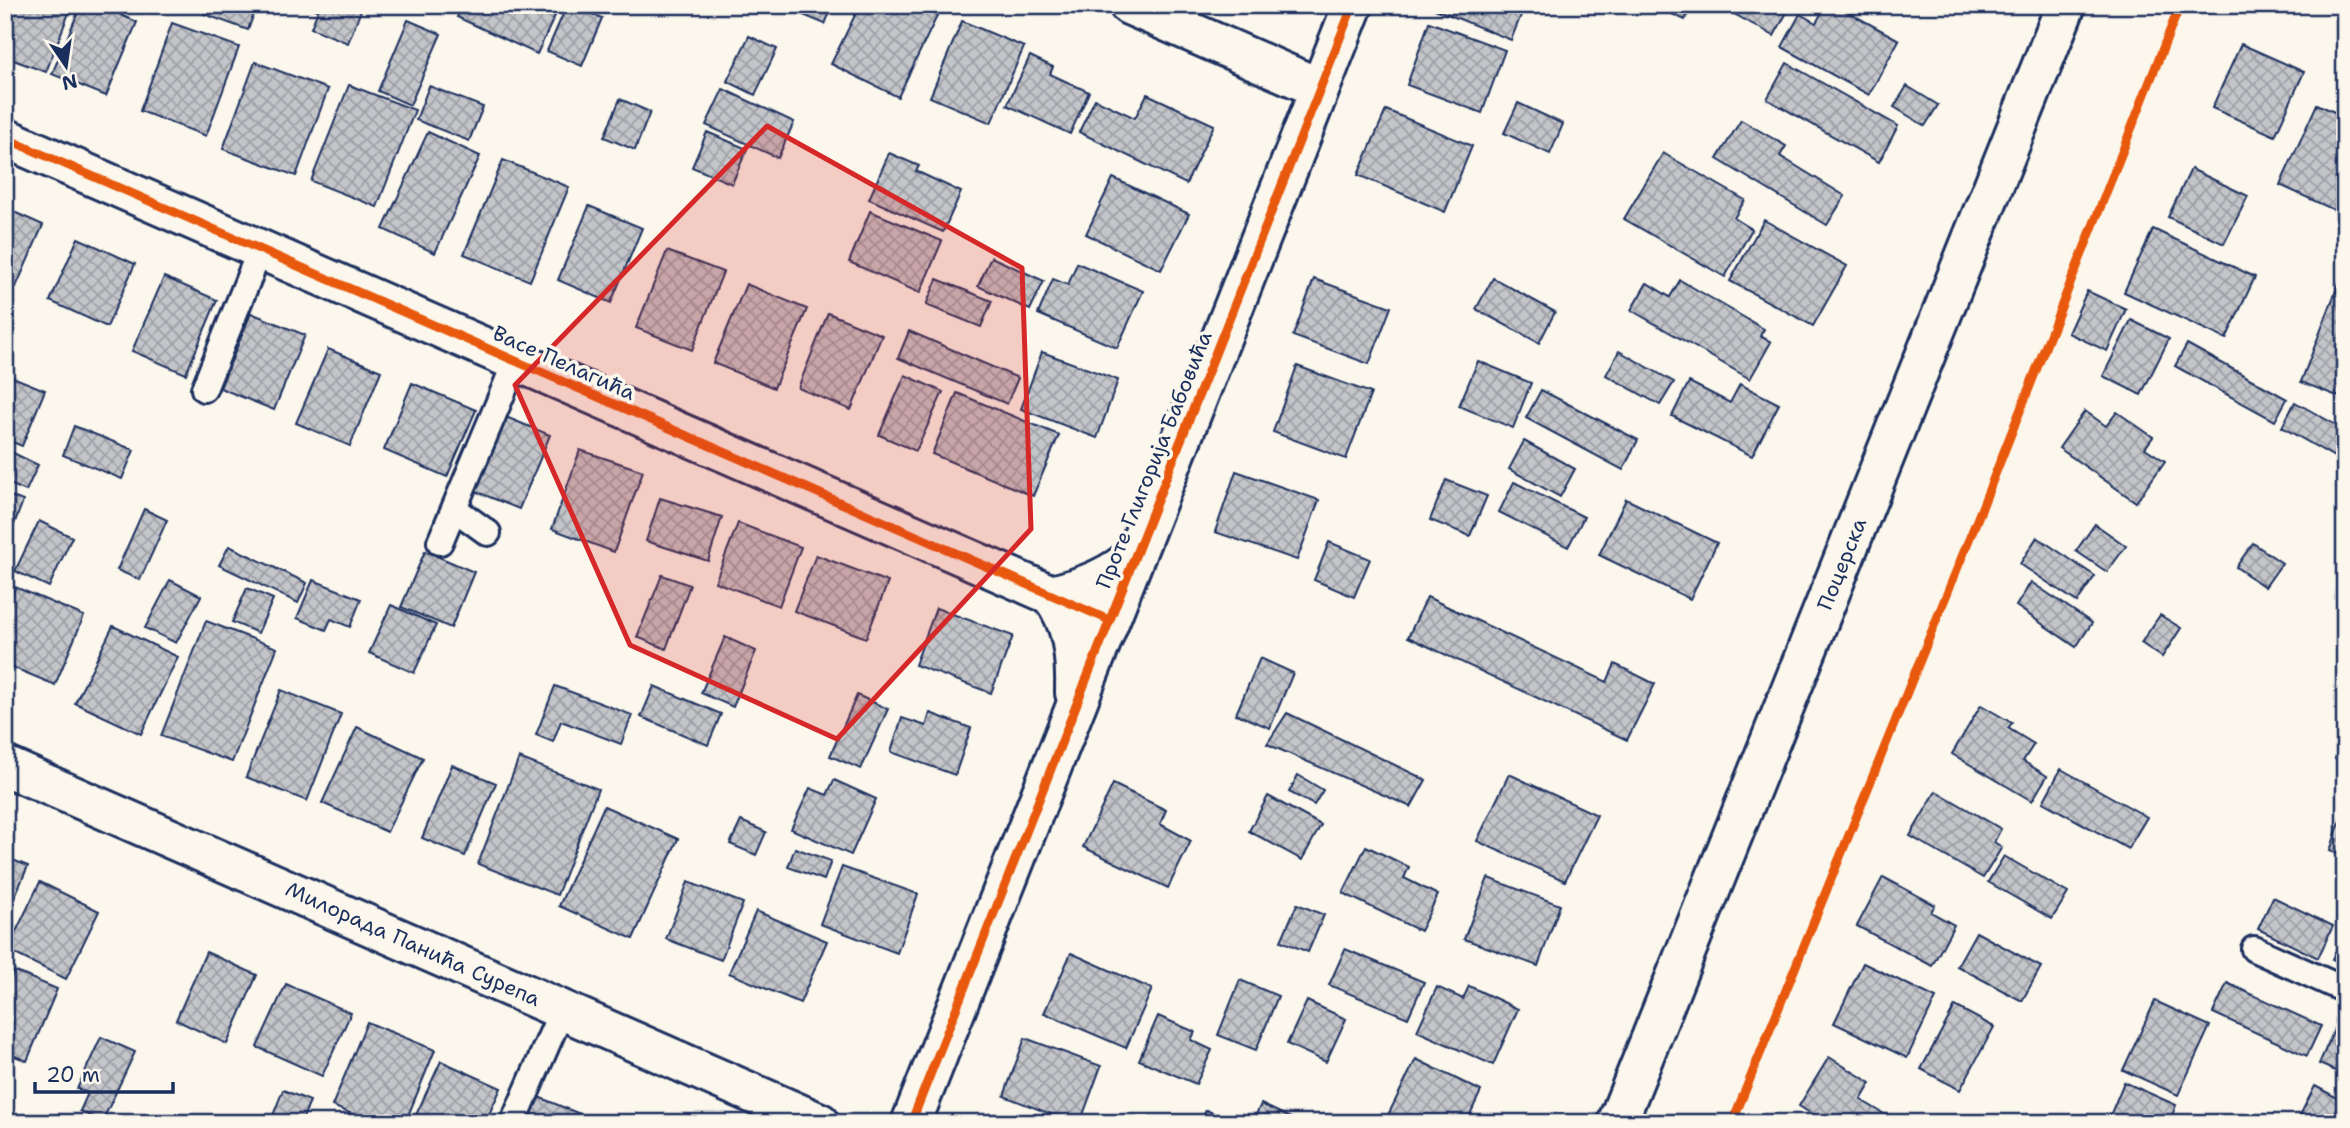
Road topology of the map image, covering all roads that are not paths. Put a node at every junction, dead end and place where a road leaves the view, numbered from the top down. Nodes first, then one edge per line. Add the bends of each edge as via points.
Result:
1 (1129, 5) edge
2 (1353, 5) edge
3 (2066, 5) edge
4 (1319, 88) junction
5 (5, 138) edge
6 (260, 250) junction
7 (516, 361) junction
8 (204, 389) dead end
9 (455, 509) junction
10 (488, 533) dead end
11 (440, 542) dead end
12 (1136, 554) junction
13 (1051, 595) junction
14 (1109, 620) junction
15 (1074, 709) junction
16 (5, 766) edge
17 (2254, 949) dead end
18 (2345, 990) edge
19 (562, 1010) junction
20 (513, 1123) edge
21 (820, 1123) edge
22 (911, 1123) edge
23 (1617, 1123) edge

1 - 4 street
2 - 4 street, Проте Глигорија Бабовића
3 - 23 street, Поцерска
4 - 12 street, Проте Глигорија Бабовића
5 - 6 street, Васе Пелагића
6 - 7 street, Васе Пелагића
6 - 8 lane
7 - 9 lane
7 - 13 street, Васе Пелагића
9 - 10 lane
9 - 11 lane
12 - 13 street via 1097,581
12 - 14 street, Проте Глигорија Бабовића
13 - 14 street, Васе Пелагића
13 - 15 street via 1070,626
14 - 15 street, Проте Глигорија Бабовића
15 - 22 street, Проте Глигорија Бабовића
16 - 19 street, Милорада Панића Сурепа
17 - 18 lane
19 - 20 lane
19 - 21 street, Милорада Панића Сурепа

